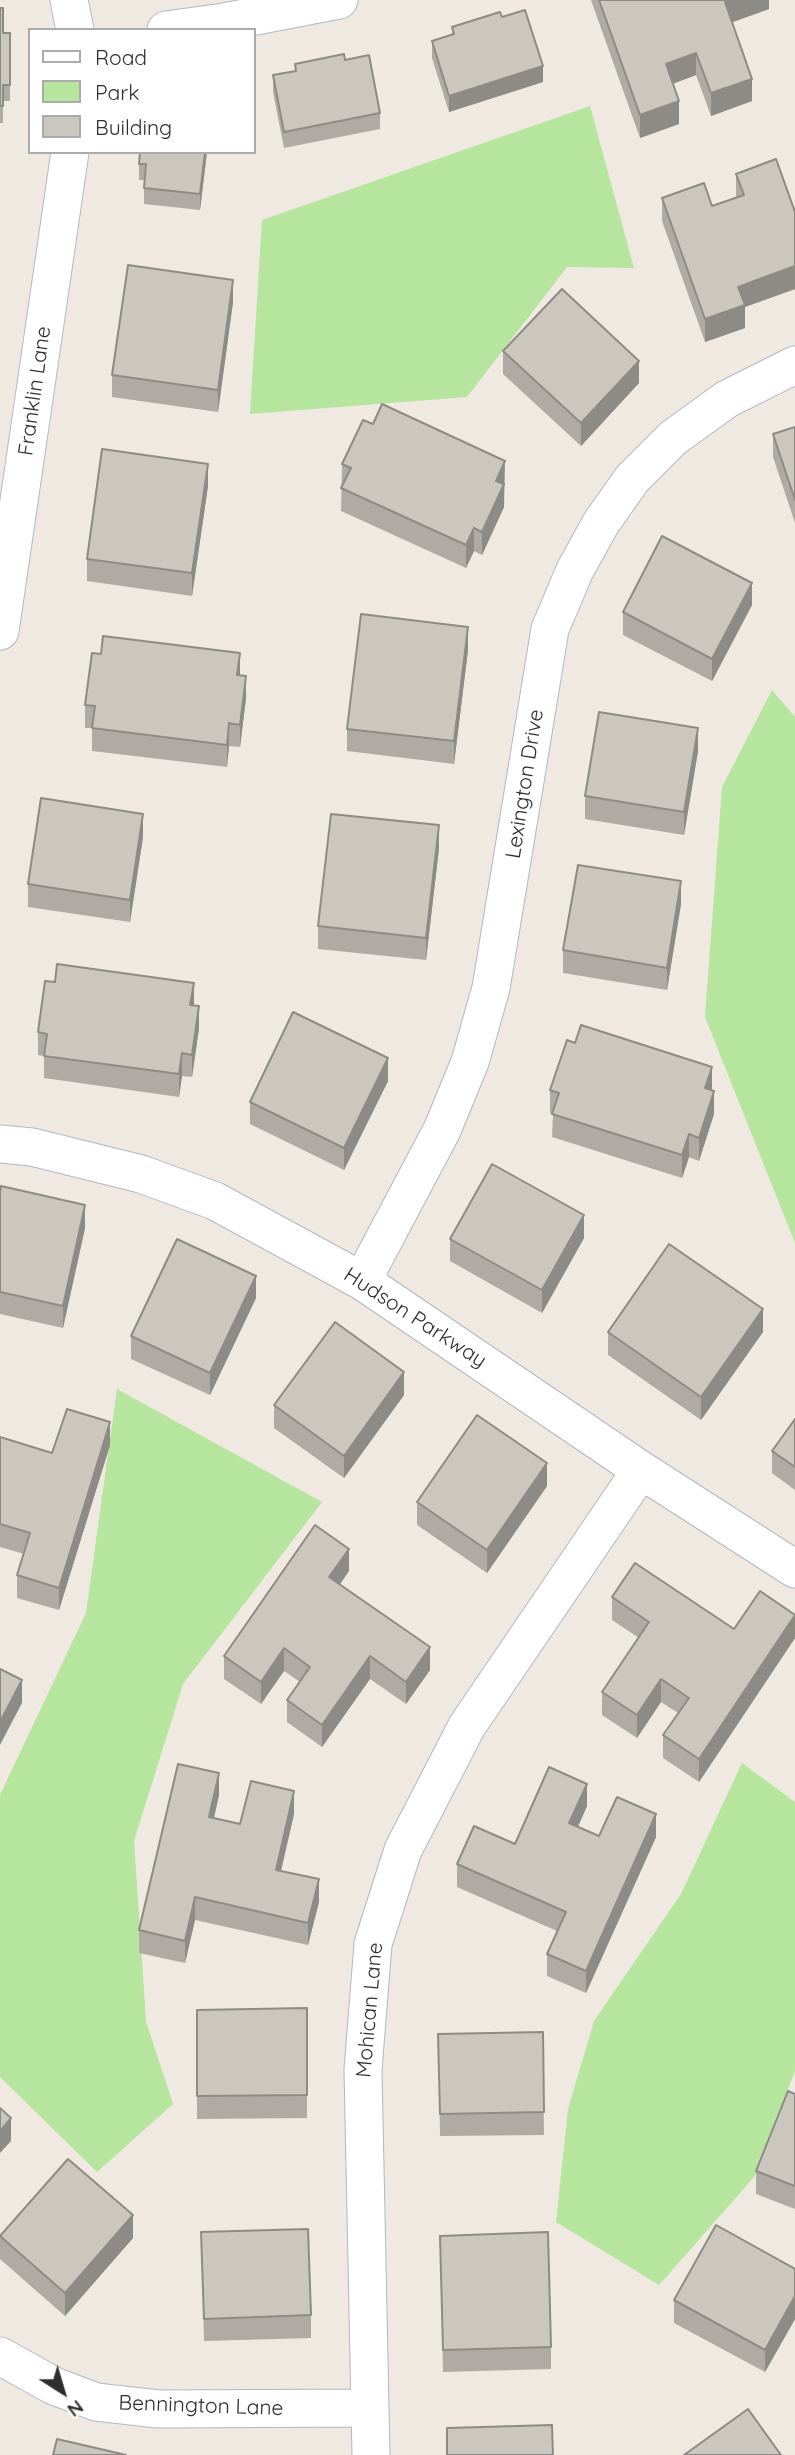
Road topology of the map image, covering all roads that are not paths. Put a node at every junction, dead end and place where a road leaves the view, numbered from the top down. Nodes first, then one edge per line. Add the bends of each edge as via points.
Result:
1 (69, 0) edge
2 (339, 0) edge
3 (75, 28) edge
4 (180, 28) edge
5 (70, 154) edge
6 (795, 365) edge
7 (1, 616) edge
8 (0, 1143) edge
9 (362, 1281) junction
10 (642, 1470) junction
11 (795, 1569) edge
12 (0, 2356) edge
13 (370, 2408) junction
14 (371, 2455) edge

1 - 3 street
2 - 4 street
5 - 7 street, Franklin Lane
6 - 9 street, Lexington Drive via 727,399 673,438 632,479 575,570 550,629 491,988 470,1062 442,1130
8 - 9 street, Hudson Parkway via 141,1174 215,1201
9 - 10 street, Hudson Parkway
10 - 11 street, Hudson Parkway
10 - 13 street, Mohican Lane via 467,1726 403,1850 373,1944 363,2070
12 - 13 street, Bennington Lane via 54,2386 96,2402 158,2409
13 - 14 street, Mohican Lane

